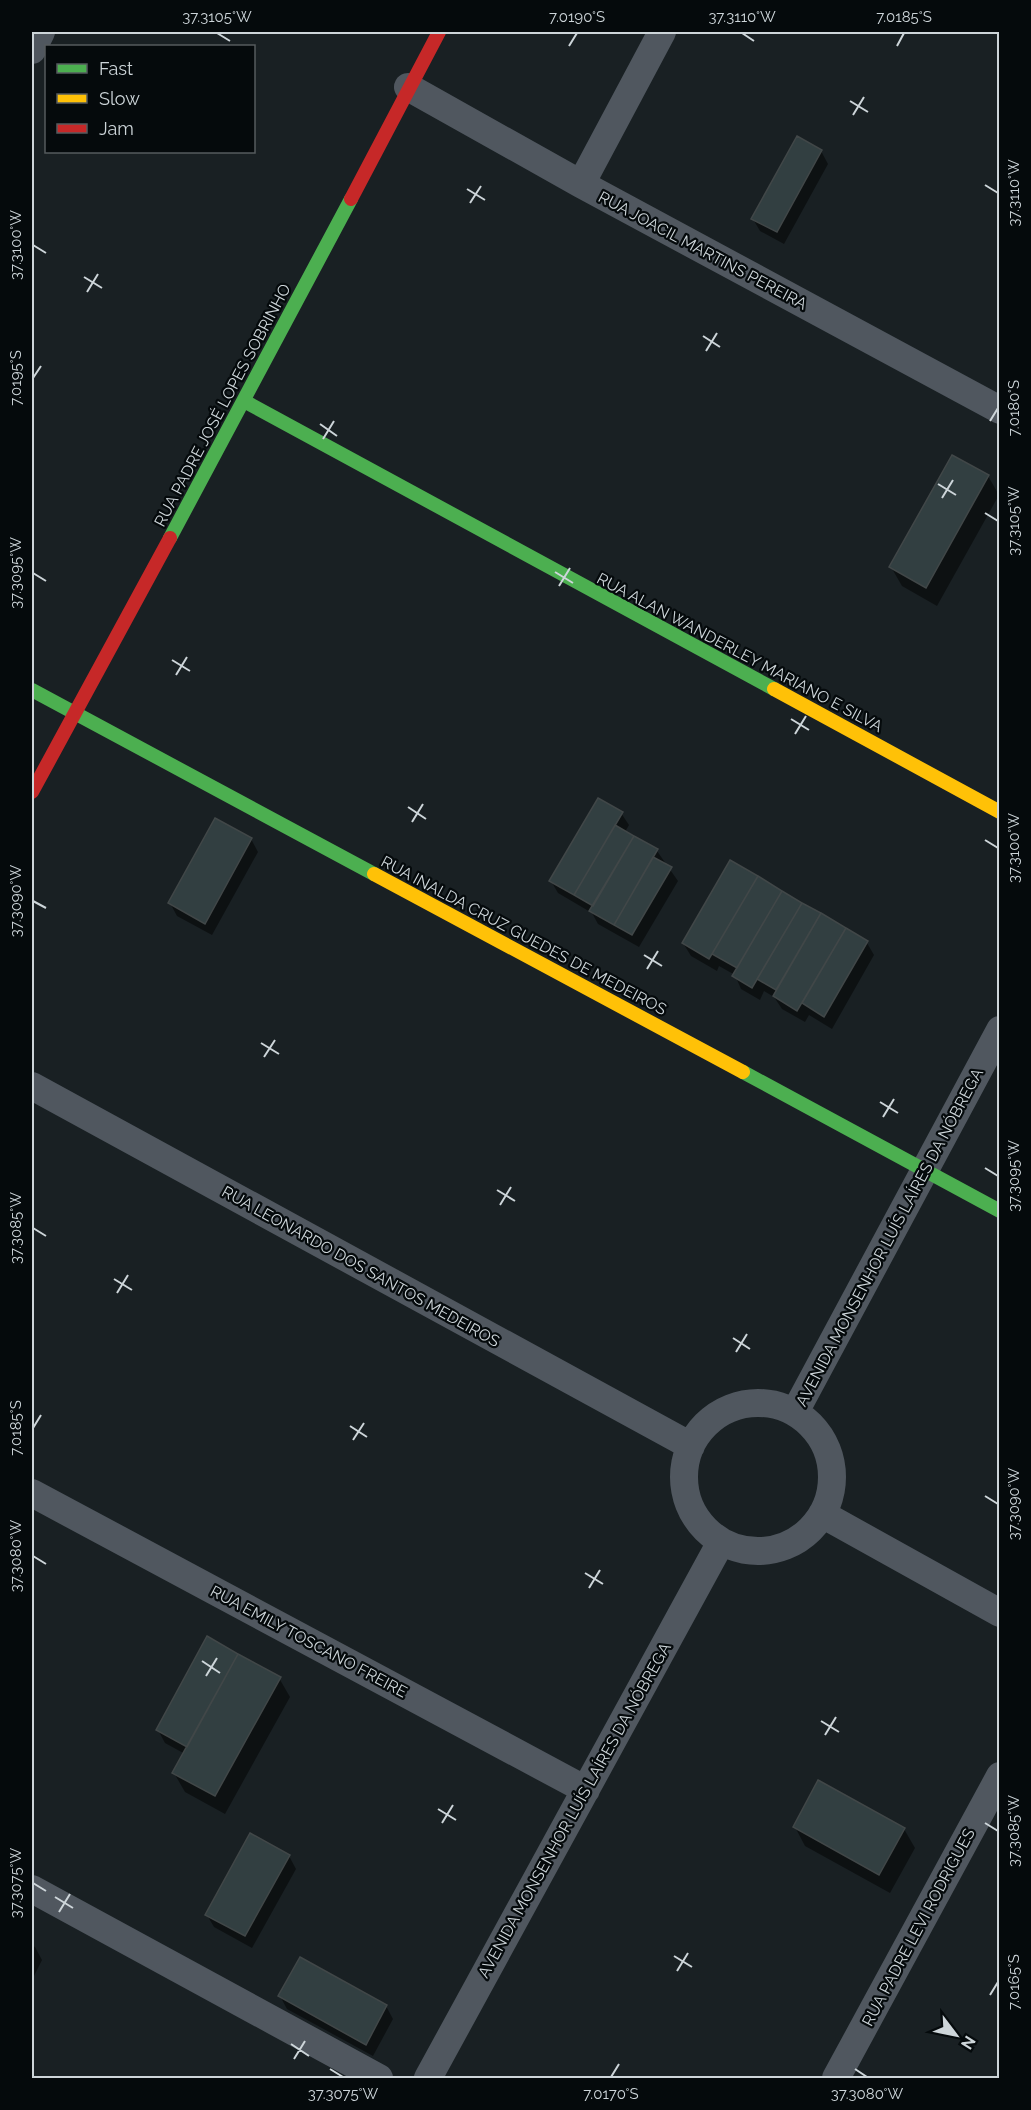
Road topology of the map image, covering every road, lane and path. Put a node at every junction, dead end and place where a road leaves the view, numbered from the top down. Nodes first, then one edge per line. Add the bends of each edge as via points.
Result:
1 (42, 32) edge
2 (439, 32) edge
3 (662, 32) edge
4 (32, 50) edge
5 (408, 87) junction
6 (581, 184) junction
7 (244, 401) junction
8 (999, 410) edge
9 (32, 690) edge
10 (74, 712) junction
11 (32, 792) edge
12 (999, 812) edge
13 (999, 1030) edge
14 (32, 1086) edge
15 (925, 1170) junction
16 (999, 1211) edge
17 (795, 1412) junction
18 (691, 1446) junction
19 (32, 1493) edge
20 (822, 1514) junction
21 (721, 1542) junction
22 (999, 1613) edge
23 (999, 1776) edge
24 (586, 1790) junction
25 (32, 1889) edge
26 (380, 2079) edge
27 (428, 2079) edge
28 (836, 2079) edge

1 - 4 street
2 - 5 street, RUA PADRE JOSÉ LOPES SOBRINHO
3 - 6 street
5 - 6 street, RUA JOACIL MARTINS PEREIRA
5 - 7 street, RUA PADRE JOSÉ LOPES SOBRINHO
6 - 8 street, RUA JOACIL MARTINS PEREIRA
7 - 10 street, RUA PADRE JOSÉ LOPES SOBRINHO
7 - 12 street, RUA ALAN WANDERLEY MARIANO E SILVA
9 - 10 street, RUA INALDA CRUZ GUEDES DE MEDEIROS
10 - 11 street, RUA PADRE JOSÉ LOPES SOBRINHO
10 - 15 street, RUA INALDA CRUZ GUEDES DE MEDEIROS
13 - 15 street, AVENIDA MONSENHOR LUÍS LAÍRES DA NÓBREGA
14 - 18 street, RUA LEONARDO DOS SANTOS MEDEIROS
15 - 16 street, RUA INALDA CRUZ GUEDES DE MEDEIROS
15 - 17 street, AVENIDA MONSENHOR LUÍS LAÍRES DA NÓBREGA
17 - 18 street, AVENIDA MONSENHOR LUÍS LAÍRES DA NÓBREGA via 776,1404 736,1406 717,1414 701,1428
17 - 20 street, AVENIDA MONSENHOR LUÍS LAÍRES DA NÓBREGA via 813,1427 826,1446 832,1468 831,1492
18 - 21 street, AVENIDA MONSENHOR LUÍS LAÍRES DA NÓBREGA via 684,1467 684,1489 691,1510
19 - 24 street, RUA EMILY TOSCANO FREIRE
20 - 21 street, AVENIDA MONSENHOR LUÍS LAÍRES DA NÓBREGA via 808,1532 788,1545 766,1551 743,1550
20 - 22 street
21 - 24 street, AVENIDA MONSENHOR LUÍS LAÍRES DA NÓBREGA
23 - 28 street, RUA PADRE LEVI RODRIGUES
24 - 27 street, AVENIDA MONSENHOR LUÍS LAÍRES DA NÓBREGA
25 - 26 street

